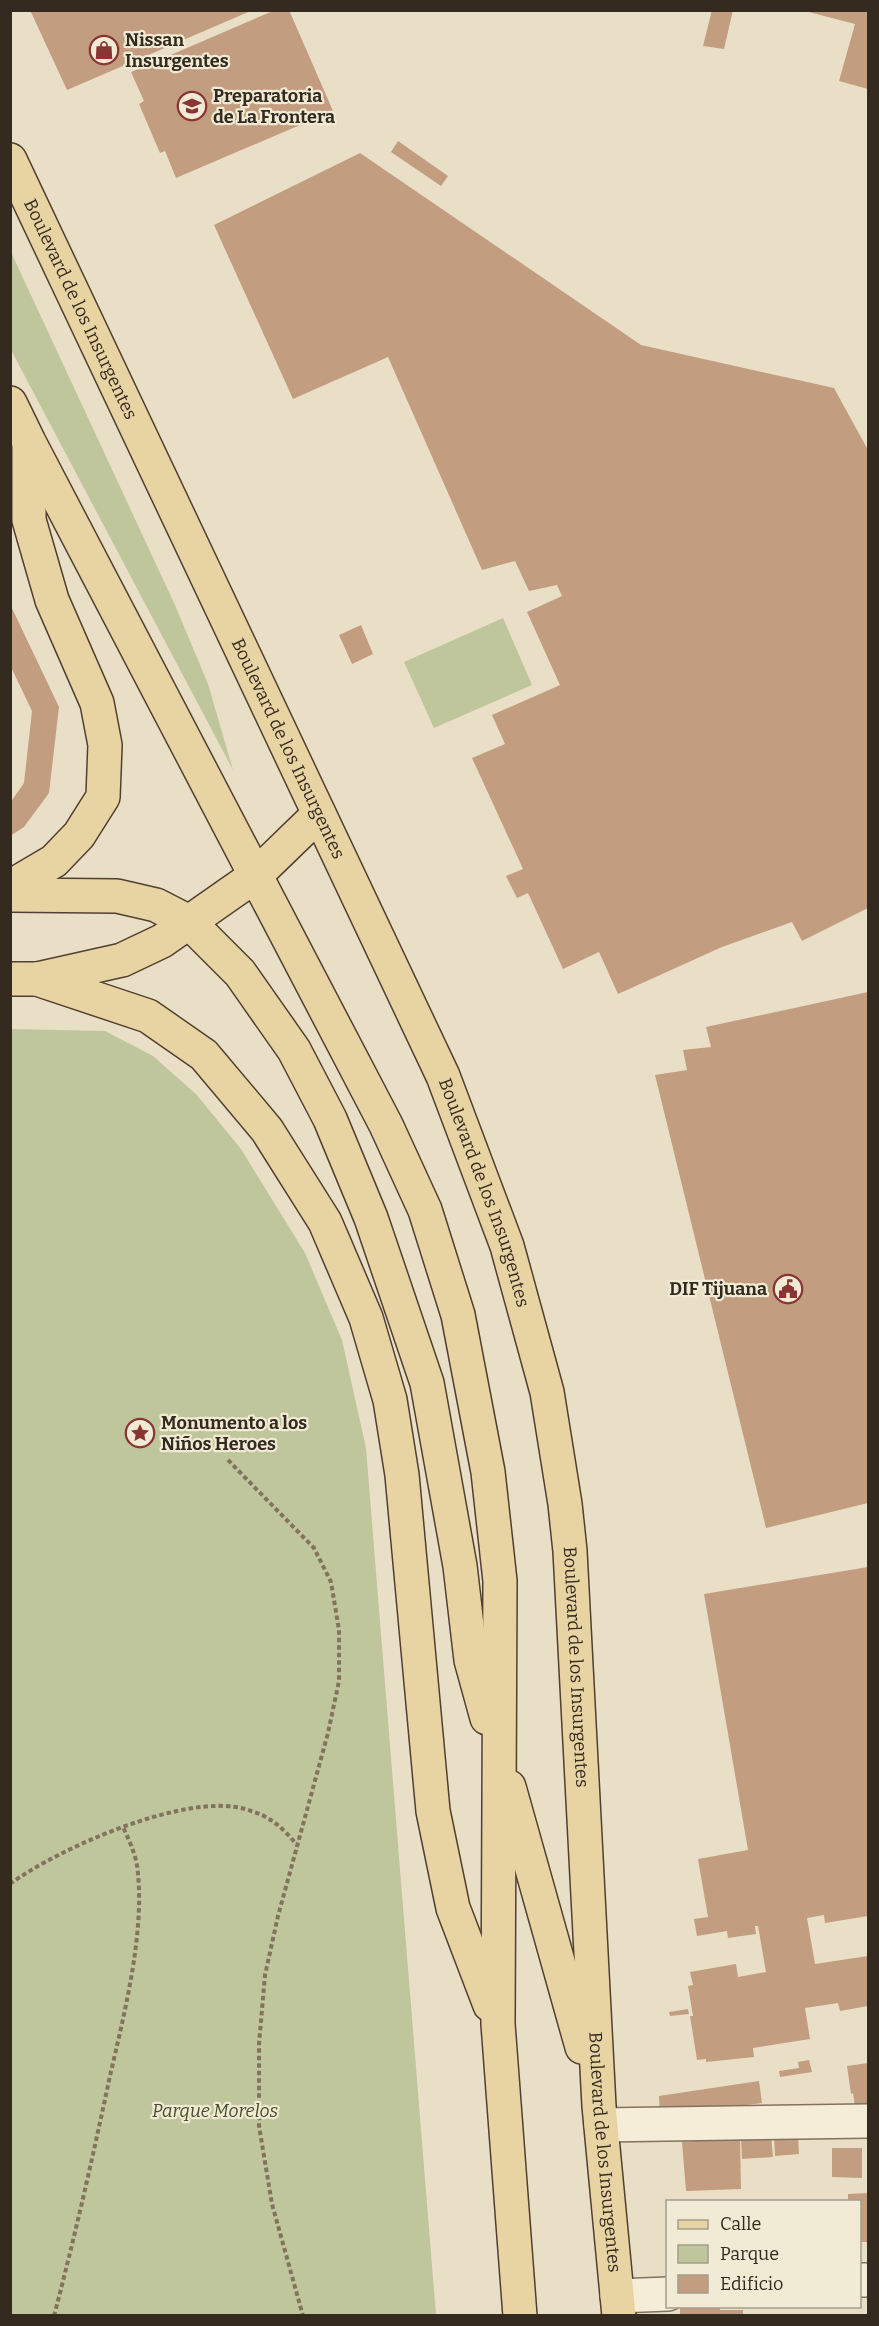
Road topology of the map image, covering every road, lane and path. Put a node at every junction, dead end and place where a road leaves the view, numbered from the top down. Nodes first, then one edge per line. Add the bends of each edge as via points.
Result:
1 (10, 160) edge
2 (10, 403) edge
3 (29, 442) junction
4 (320, 814) junction
5 (255, 876) junction
6 (10, 887) edge
7 (10, 895) edge
8 (189, 922) junction
9 (24, 979) edge
10 (228, 1460) dead end
11 (497, 1746) junction
12 (123, 1827) junction
13 (297, 1846) junction
14 (10, 1884) edge
15 (498, 2024) junction
16 (600, 2116) junction
17 (868, 2121) edge
18 (666, 2294) edge
19 (618, 2306) edge
20 (54, 2316) edge
21 (303, 2316) edge
22 (520, 2316) edge

1 - 4 main road, Boulevard de los Insurgentes
2 - 3 main road
3 - 5 main road
3 - 6 main road via 29,520 52,600 97,702 105,745 104,797 79,835 54,861
4 - 5 main road
4 - 16 main road, Boulevard de los Insurgentes via 443,1076 507,1246 547,1392 570,1551
5 - 8 main road
5 - 11 main road via 386,1125 425,1210 458,1315 488,1472 500,1581
7 - 8 main road via 117,896 156,905
8 - 9 main road via 162,941 122,960
8 - 11 main road via 240,973 294,1050 330,1119 371,1218 427,1383 460,1566 471,1660
9 - 15 main road via 148,1016 204,1055 267,1130 325,1222 366,1318 390,1400 402,1475 433,1811 453,1908
10 - 13 path via 314,1548 331,1582 339,1630 339,1681
11 - 15 main road
11 - 16 main road
12 - 13 path via 201,1806 244,1809 278,1824
12 - 14 path via 74,1847
12 - 20 path via 139,1875 137,1935 122,2026
13 - 21 path via 265,1975 259,2044 259,2126 272,2204
15 - 22 main road
16 - 17 lane
16 - 19 main road, Boulevard de los Insurgentes
18 - 19 lane

